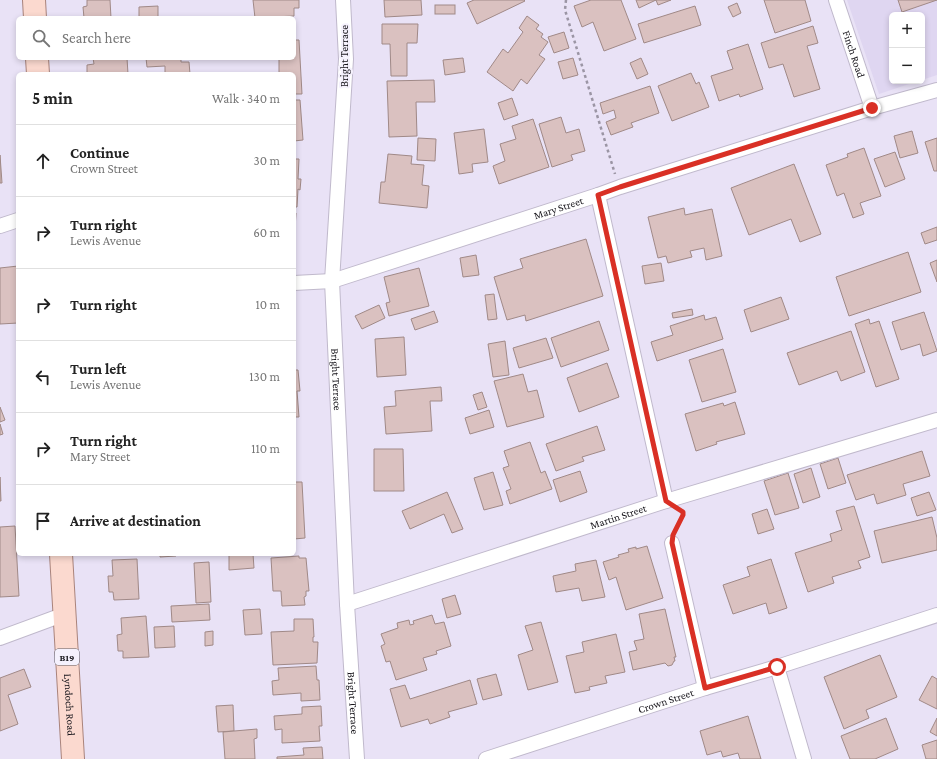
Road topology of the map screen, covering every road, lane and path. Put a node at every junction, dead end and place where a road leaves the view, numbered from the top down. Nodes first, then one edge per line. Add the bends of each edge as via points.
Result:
1 (34, 0) edge
2 (343, 0) edge
3 (566, 0) edge
4 (836, 0) edge
5 (35, 16) edge
6 (37, 60) edge
7 (38, 72) edge
8 (937, 90) edge
9 (872, 108) junction
10 (620, 187) junction
11 (598, 195) junction
12 (16, 221) edge
13 (0, 226) edge
14 (332, 280) junction
15 (296, 283) edge
16 (937, 420) edge
17 (666, 501) junction
18 (672, 543) joint
19 (61, 556) edge
20 (347, 604) junction
21 (65, 614) junction
22 (937, 615) edge
23 (0, 638) edge
24 (777, 667) junction
25 (705, 688) junction
26 (73, 759) edge
27 (357, 759) edge
28 (486, 759) edge
29 (804, 759) edge

1 - 5 main road
2 - 14 street, Bright Terrace via 346,59
3 - 10 path via 565,10
4 - 9 street, Finch Road
6 - 7 main road
8 - 9 street, Mary Street
9 - 10 street, Mary Street
10 - 11 street, Mary Street
11 - 14 street, Mary Street
11 - 17 street
12 - 13 street
14 - 15 street, Mary Street
14 - 20 street, Bright Terrace
16 - 17 street, Martin Street
17 - 18 path via 683,512
17 - 20 street, Martin Street
18 - 25 street
19 - 21 main road, Lyndoch Road / B19
20 - 27 street, Bright Terrace
21 - 23 street
21 - 26 main road, Lyndoch Road / B19
22 - 24 street, Crown Street
24 - 25 street, Crown Street
24 - 29 street
25 - 28 street, Crown Street

